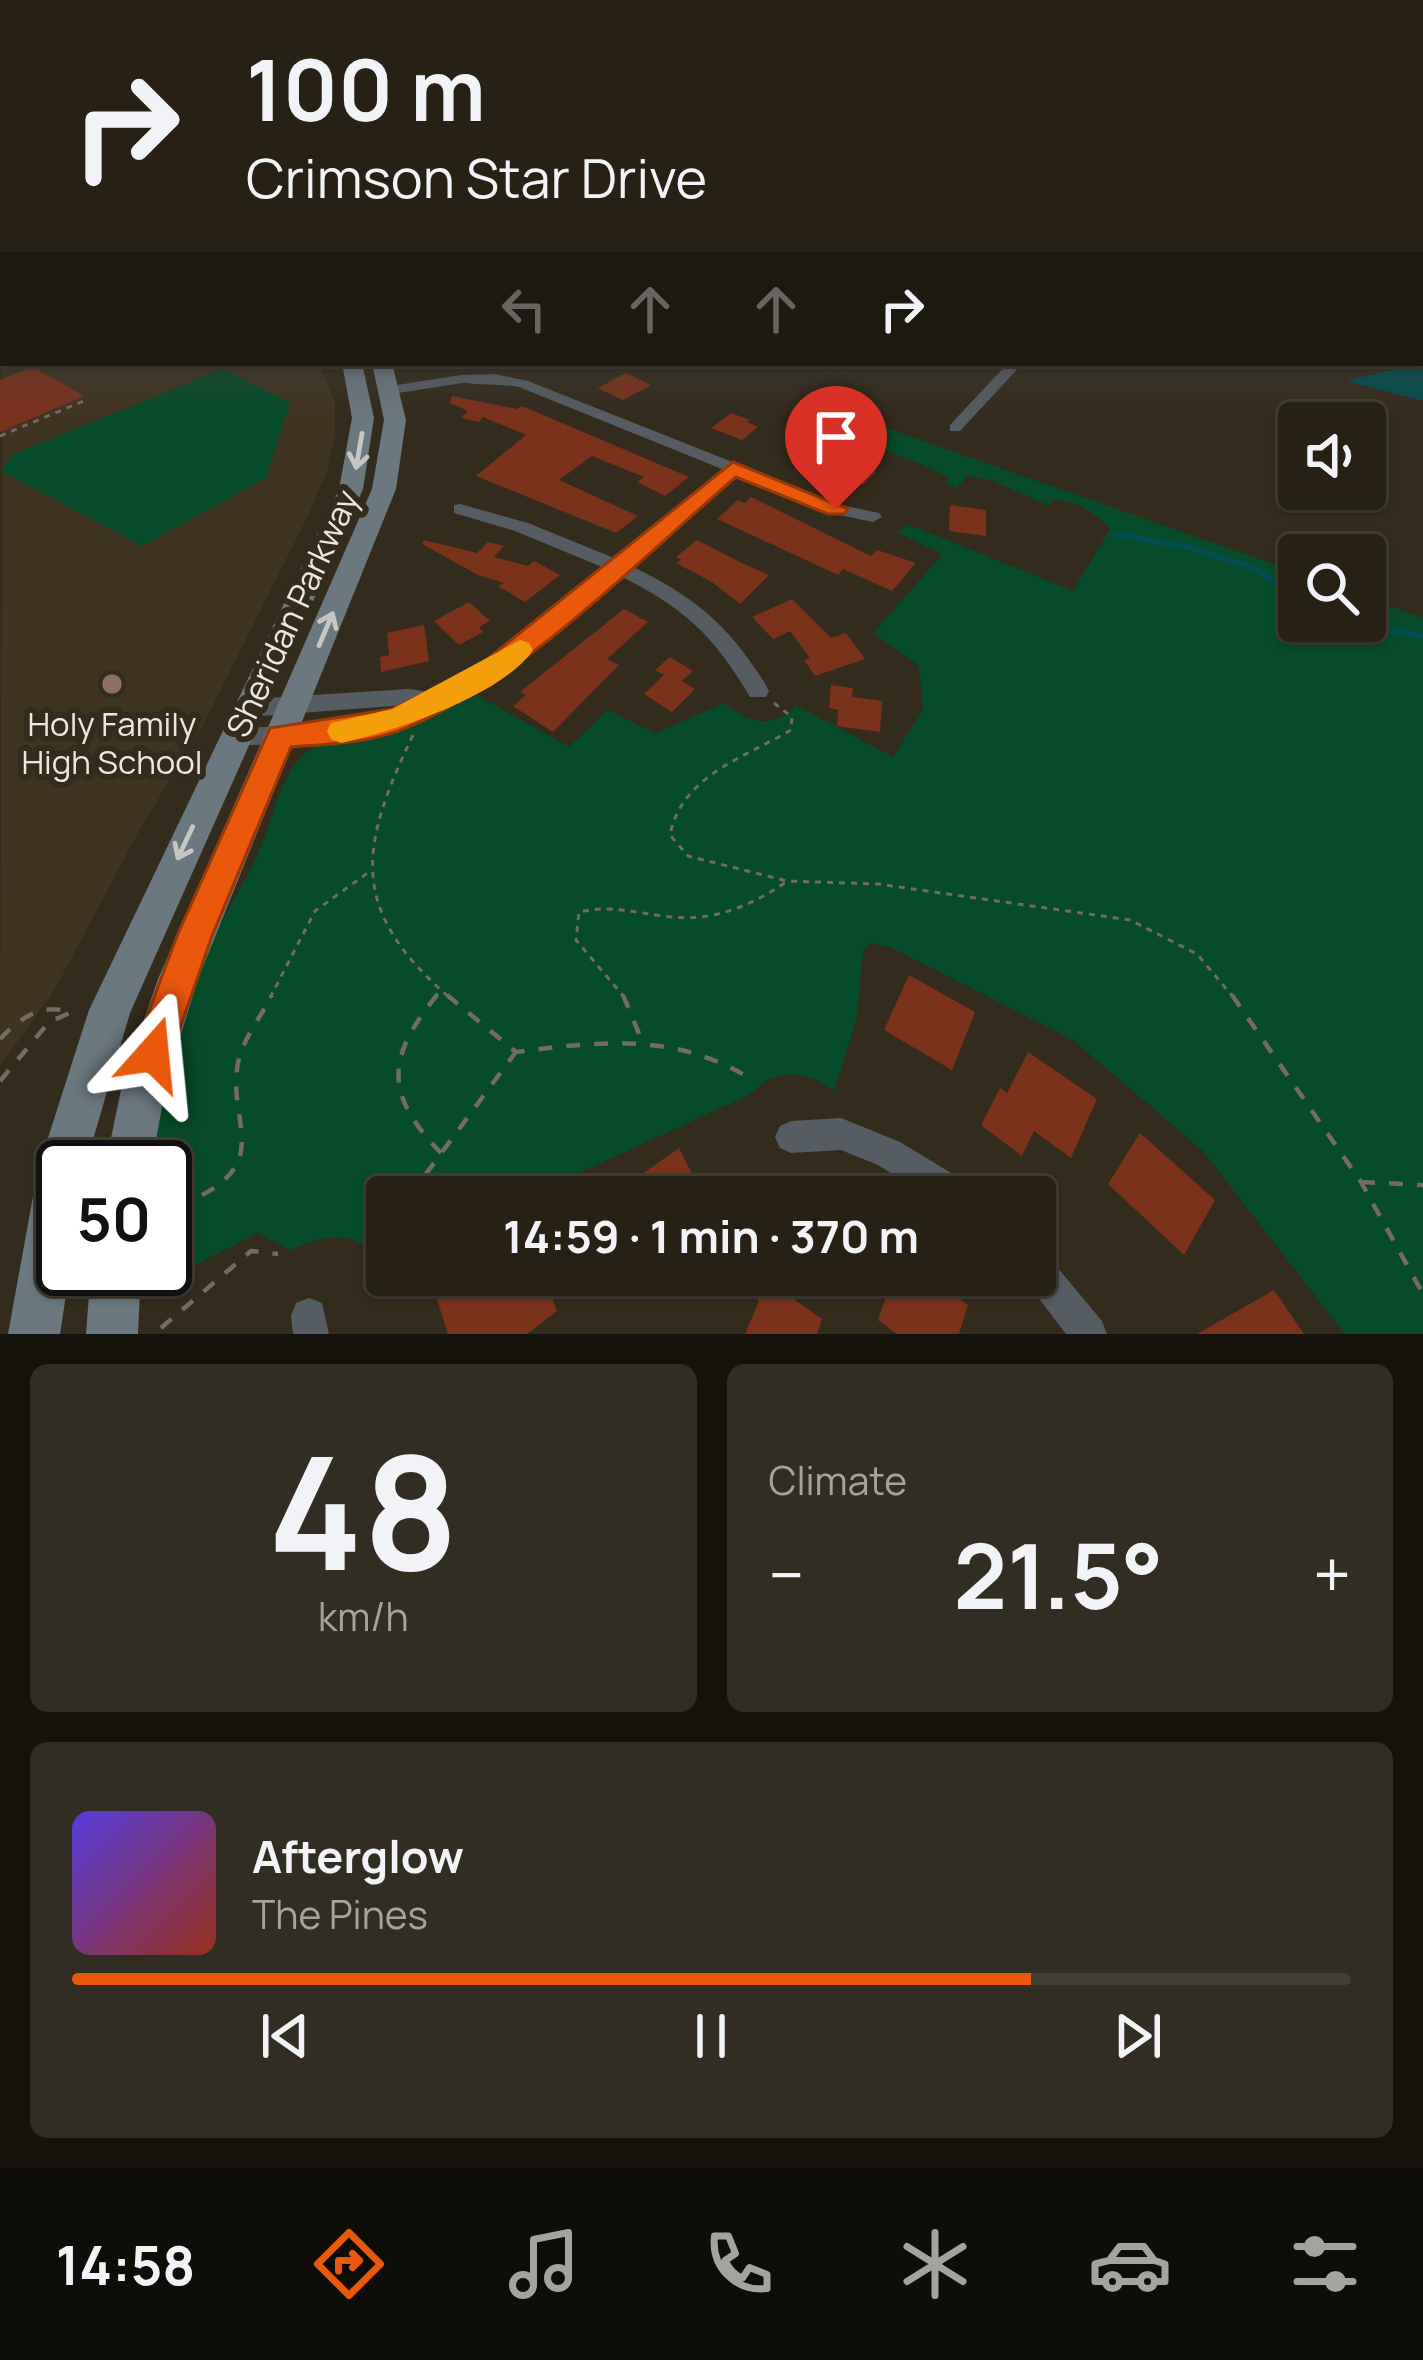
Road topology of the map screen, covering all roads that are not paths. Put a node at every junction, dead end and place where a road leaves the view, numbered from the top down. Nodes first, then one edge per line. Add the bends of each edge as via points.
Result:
1 (353, 366) edge
2 (383, 366) edge
3 (1013, 366) edge
4 (462, 379) joint
5 (391, 390) junction
6 (955, 428) dead end
7 (733, 468) junction
8 (460, 509) dead end
9 (873, 517) dead end
10 (615, 568) junction
11 (758, 692) road end
12 (287, 722) junction
13 (242, 723) junction
14 (791, 1137) dead end
15 (133, 1140) edge
16 (926, 1176) edge
17 (1056, 1293) edge
18 (125, 1296) edge
19 (137, 1331) edge
20 (34, 1334) edge
21 (1089, 1334) edge

1 -> 13 main road, Sheridan Parkway via 363,418 355,476
2 - 5 main road, Sheridan Parkway
3 - 6 street
4 - 5 lane
4 - 7 street via 523,384
12 -> 5 main road, Sheridan Parkway via 384,489 394,442
7 - 9 street
7 - 10 street
8 - 10 street via 523,524
10 - 11 street via 697,613
10 - 12 street via 489,672 398,719 342,731
12 - 13 street
12 - 15 main road, Sheridan Parkway via 166,1012
13 -> 20 main road, Sheridan Parkway via 91,1061 57,1190
14 - 16 street via 842,1134
17 - 21 street
18 - 19 main road

